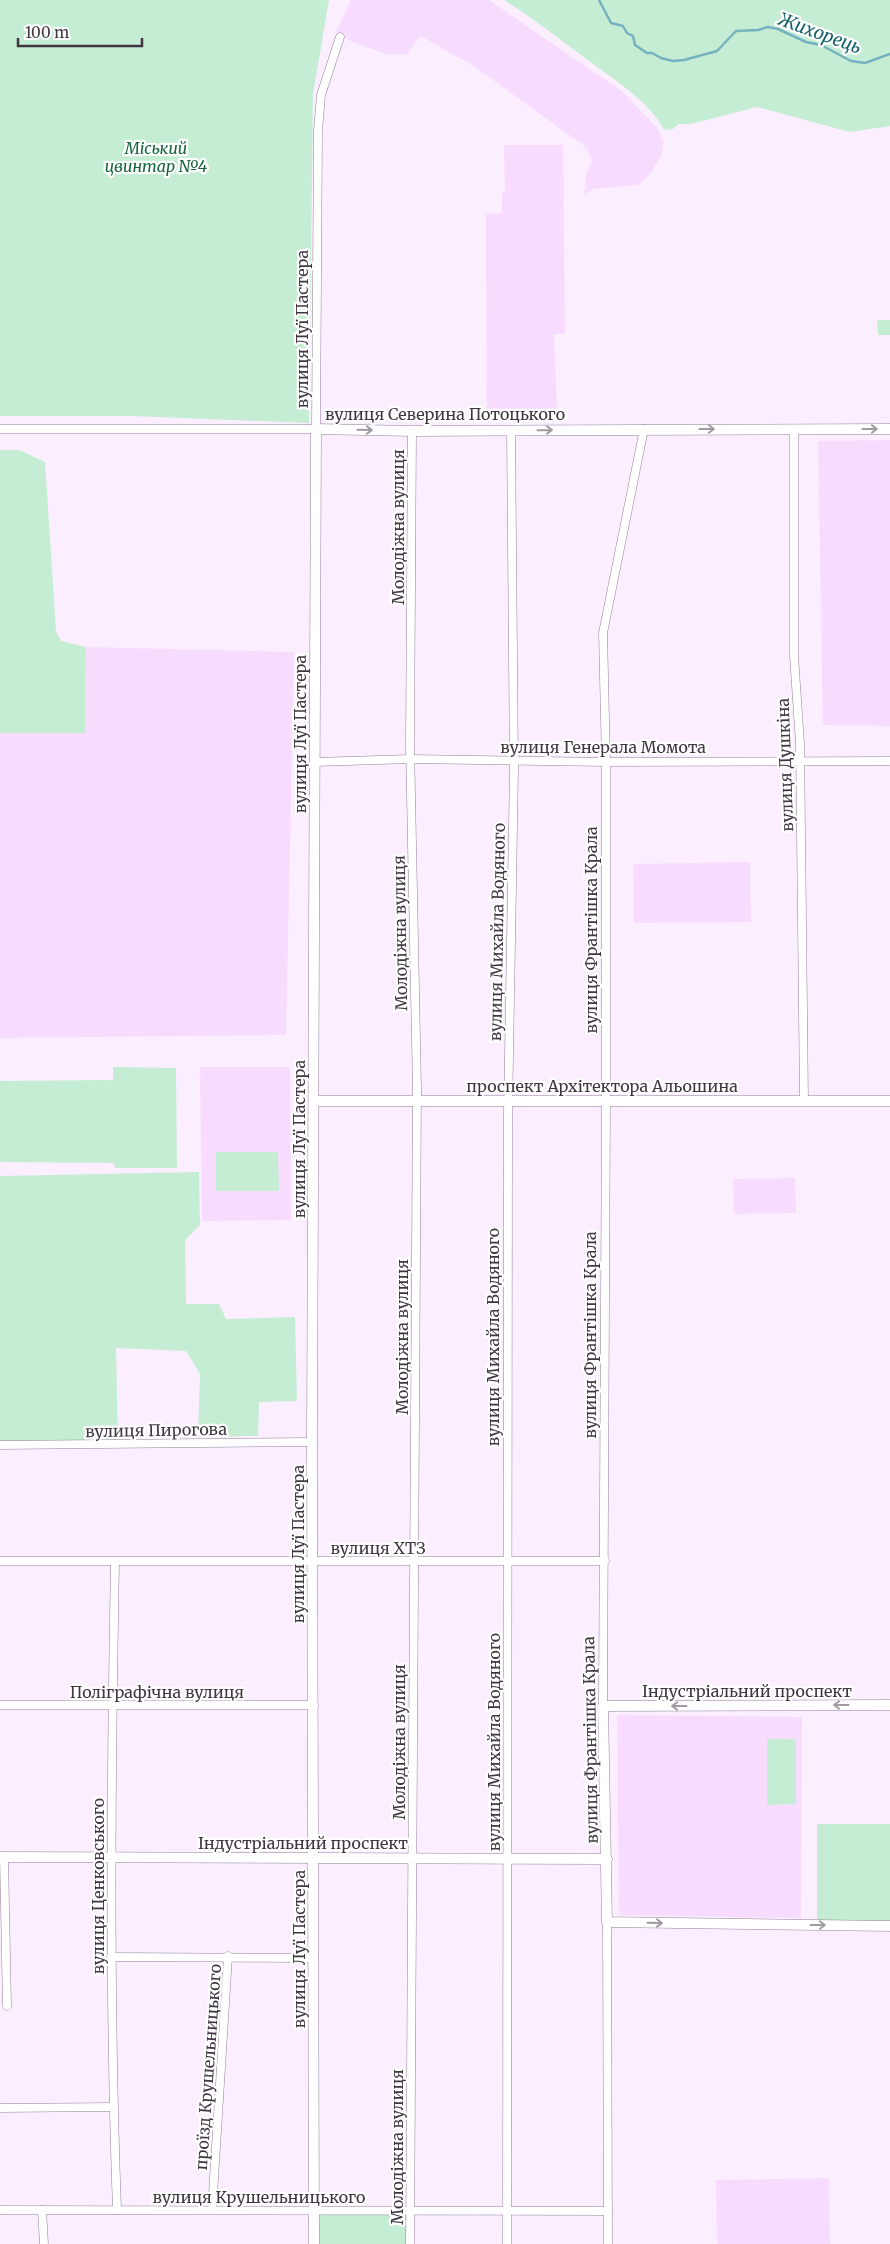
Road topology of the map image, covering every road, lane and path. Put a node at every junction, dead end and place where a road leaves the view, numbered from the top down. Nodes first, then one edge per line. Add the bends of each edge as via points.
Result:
1 (340, 37) dead end
2 (0, 429) edge
3 (316, 429) junction
4 (644, 429) junction
5 (794, 429) junction
6 (890, 429) edge
7 (511, 430) junction
8 (412, 431) junction
9 (411, 759) junction
10 (514, 760) junction
11 (800, 761) junction
12 (890, 761) edge
13 (315, 762) junction
14 (606, 762) junction
15 (314, 1101) junction
16 (417, 1101) junction
17 (509, 1101) junction
18 (606, 1101) junction
19 (804, 1101) junction
20 (890, 1101) edge
21 (312, 1442) junction
22 (0, 1445) edge
23 (0, 1561) edge
24 (313, 1561) junction
25 (605, 1561) junction
26 (115, 1562) junction
27 (414, 1562) junction
28 (506, 1562) junction
29 (0, 1705) edge
30 (314, 1705) junction
31 (890, 1705) edge
32 (112, 1706) junction
33 (603, 1706) junction
34 (2, 1857) edge
35 (111, 1857) junction
36 (314, 1858) junction
37 (412, 1858) junction
38 (508, 1858) junction
39 (607, 1859) junction
40 (607, 1922) junction
41 (890, 1926) edge
42 (228, 1956) junction
43 (111, 1957) junction
44 (314, 1958) junction
45 (7, 2006) dead end
46 (0, 2108) edge
47 (113, 2108) junction
48 (0, 2210) edge
49 (42, 2210) junction
50 (117, 2210) junction
51 (212, 2210) junction
52 (314, 2210) junction
53 (410, 2210) junction
54 (507, 2211) junction
55 (608, 2211) junction
56 (44, 2244) edge
57 (314, 2244) edge
58 (410, 2244) edge
59 (507, 2244) edge
60 (608, 2244) edge

1 - 3 street, вулиця Луї Пастера via 321,95 318,131
2 - 3 street, вулиця Северина Потоцького
3 -> 8 street, вулиця Северина Потоцького
3 - 13 street, вулиця Луї Пастера
4 -> 5 street, вулиця Северина Потоцького
7 -> 4 street, вулиця Северина Потоцького
4 - 14 street, вулиця Франтішка Крала via 603,633
5 -> 6 street, вулиця Северина Потоцького
5 - 11 street, вулиця Душкіна via 794,656
7 - 8 street, вулиця Северина Потоцького
7 - 10 street, вулиця Михайла Водяного
8 - 9 street, Молодіжна вулиця
9 - 10 street, вулиця Генерала Момота
9 - 13 street, вулиця Генерала Момота
9 - 16 street, Молодіжна вулиця
10 - 14 street, вулиця Генерала Момота
10 - 17 street, вулиця Михайла Водяного
11 - 12 street, вулиця Генерала Момота
11 - 14 street, вулиця Генерала Момота
11 - 19 street, вулиця Душкіна
13 - 15 street, вулиця Луї Пастера
14 - 18 street, вулиця Франтішка Крала
15 - 16 street, проспект Архітектора Альошина
15 - 21 street, вулиця Луї Пастера
16 - 17 street, проспект Архітектора Альошина
16 - 27 street, Молодіжна вулиця
17 - 18 street, проспект Архітектора Альошина
17 - 28 street, вулиця Михайла Водяного
18 - 19 street, проспект Архітектора Альошина
18 - 25 street, вулиця Франтішка Крала
19 - 20 street, проспект Архітектора Альошина
21 - 22 street, вулиця Пирогова
21 - 24 street, вулиця Луї Пастера
23 - 26 street, вулиця ХТЗ
24 - 26 street, вулиця ХТЗ
24 - 27 street, вулиця ХТЗ
24 - 30 street, вулиця Луї Пастера
25 - 28 street, вулиця ХТЗ
25 - 33 street, вулиця Франтішка Крала
26 - 32 street, вулиця Ценковського
27 - 28 street, вулиця ХТЗ
27 - 37 street, Молодіжна вулиця
28 - 38 street, вулиця Михайла Водяного
29 - 32 street, Поліграфічна вулиця
30 - 32 street, Поліграфічна вулиця
30 - 36 street, вулиця Луї Пастера
31 -> 33 street, Індустріальний проспект
32 - 35 street, вулиця Ценковського
33 - 39 street, вулиця Франтішка Крала
34 - 35 street, Індустріальний проспект
34 - 45 street
35 - 36 street, Індустріальний проспект
35 - 43 street, вулиця Ценковського
36 - 37 street, Індустріальний проспект
36 - 44 street, вулиця Луї Пастера
37 - 38 street, Індустріальний проспект
37 - 53 street, Молодіжна вулиця
38 - 39 street, Індустріальний проспект
38 - 54 street, вулиця Михайла Водяного
39 - 40 street, вулиця Франтішка Крала
40 -> 41 street
40 - 55 street, вулиця Франтішка Крала
42 - 43 street
42 - 44 street
42 - 51 street, проїзд Крушельницького
43 - 47 street, вулиця Ценковського
44 - 52 street, вулиця Луї Пастера
46 - 47 street
47 - 50 street, вулиця Ценковського
48 - 49 street, вулиця Крушельницького
49 - 50 street, вулиця Крушельницького
49 - 56 street
50 - 51 street, вулиця Крушельницького
51 - 52 street, вулиця Крушельницького
52 - 53 street, вулиця Крушельницького
52 - 57 street, вулиця Луї Пастера
53 - 54 street, вулиця Крушельницького
53 - 58 street, Молодіжна вулиця
54 - 55 street, вулиця Крушельницького
54 - 59 street, вулиця Михайла Водяного
55 - 60 street, вулиця Франтішка Крала

